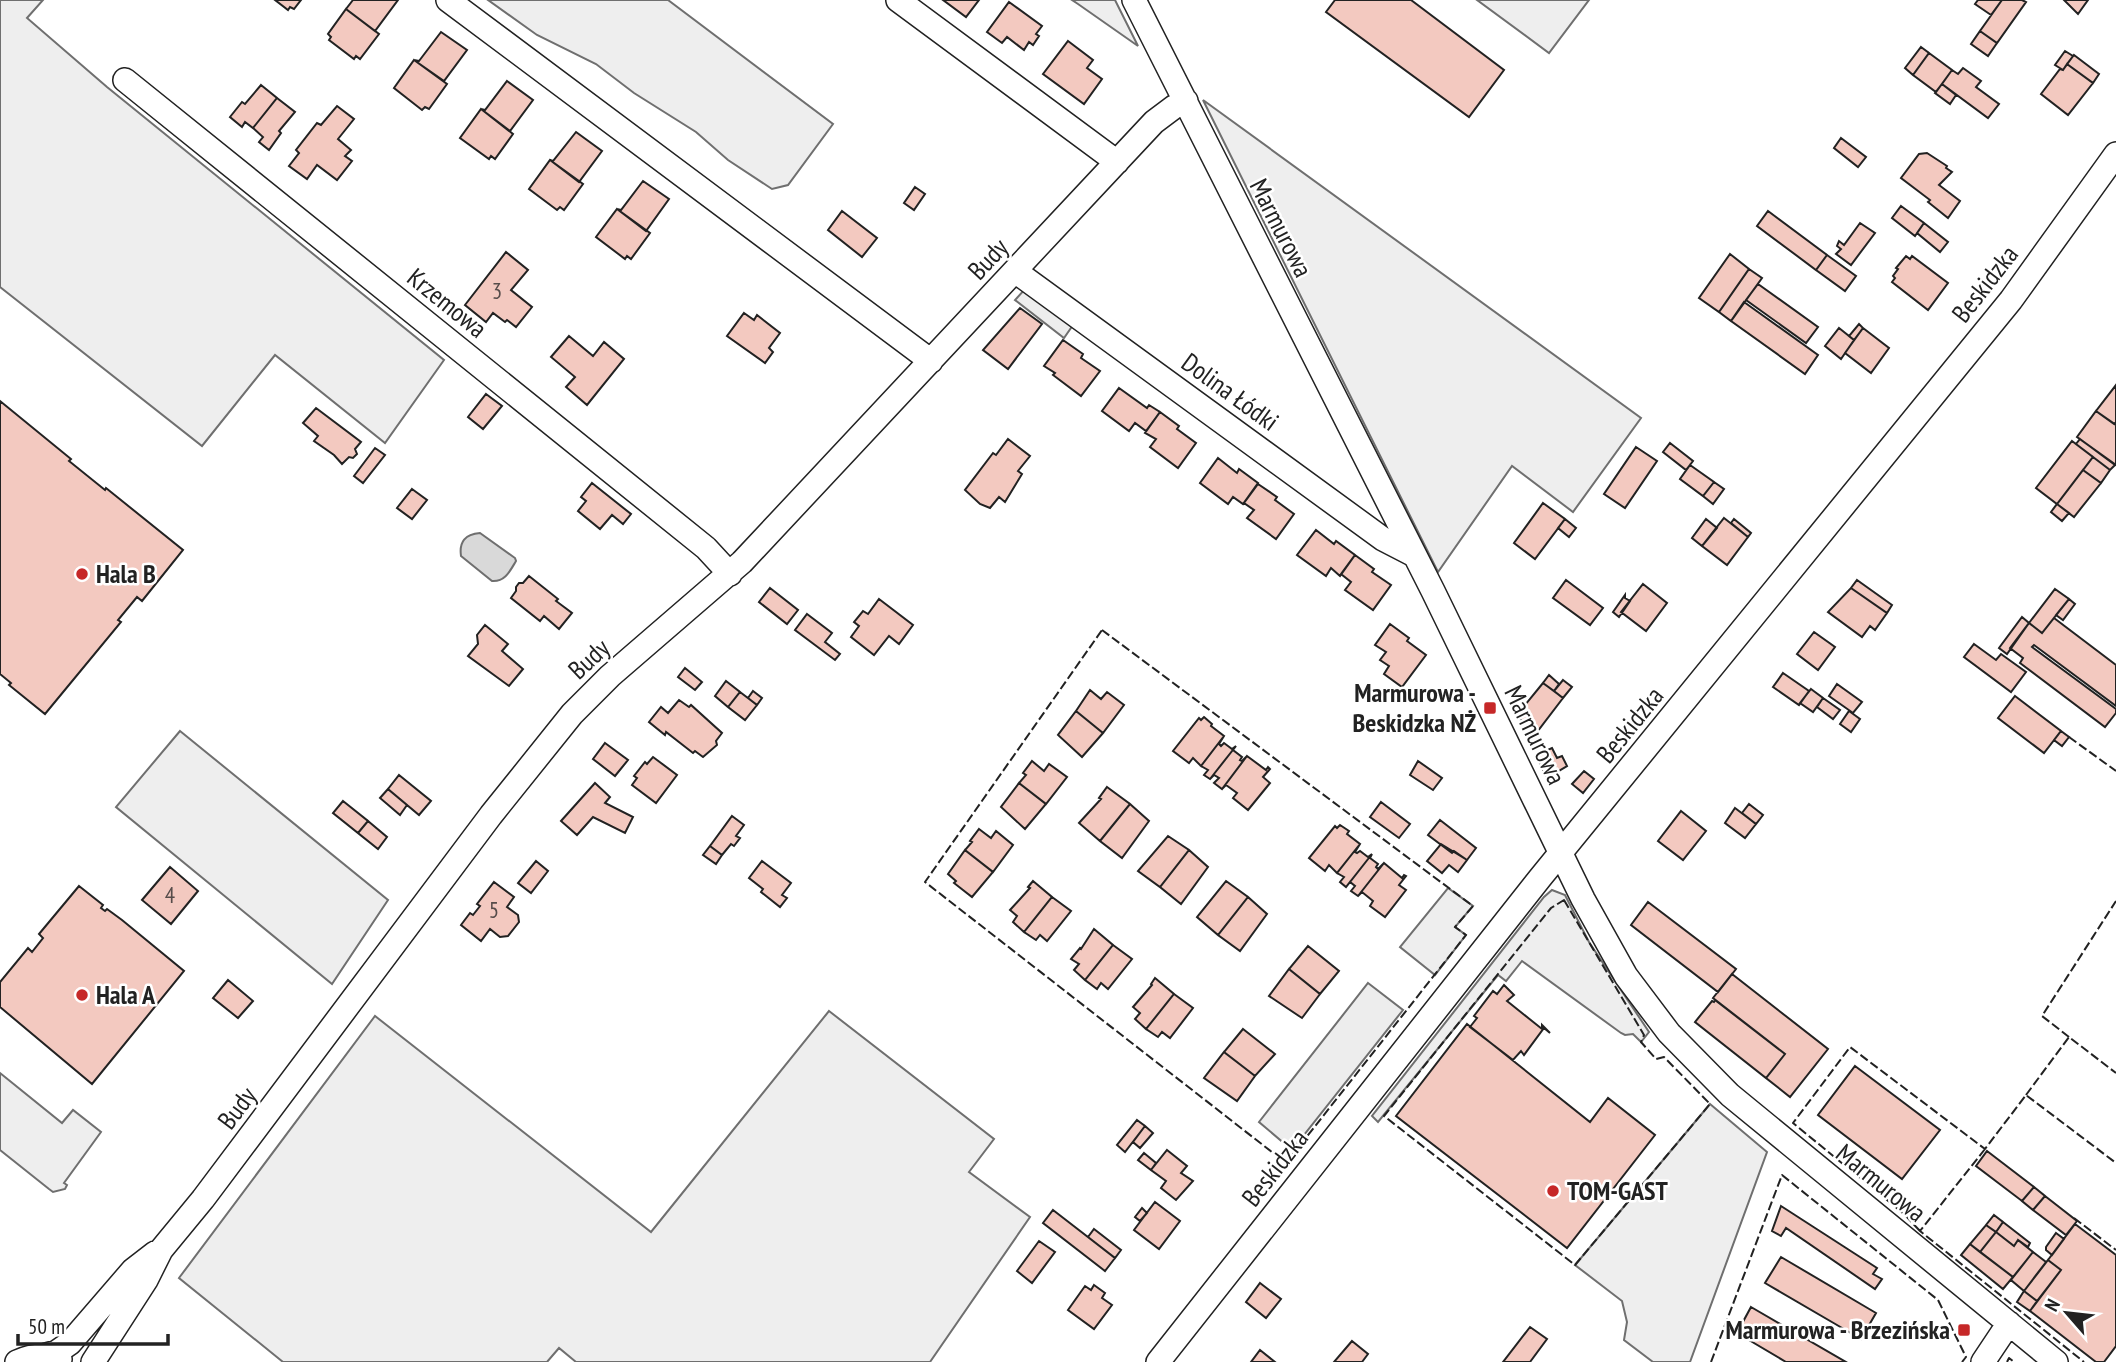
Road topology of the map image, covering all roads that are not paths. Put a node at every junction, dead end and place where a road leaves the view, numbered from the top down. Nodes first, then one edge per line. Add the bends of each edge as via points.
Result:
1 (447, 0) edge
2 (898, 0) edge
3 (1134, 0) edge
4 (125, 80) dead end
5 (1186, 101) junction
6 (2116, 154) edge
7 (1117, 162) junction
8 (1015, 271) junction
9 (931, 360) junction
10 (1413, 555) junction
11 (730, 574) junction
12 (1562, 854) junction
13 (161, 1250) junction
14 (2009, 1323) junction
15 (0, 1354) edge
16 (39, 1359) edge
17 (93, 1362) edge
18 (1158, 1362) edge
19 (1983, 1362) edge
20 (2056, 1362) edge

1 - 9 street
2 - 7 street
3 - 5 street, Marmurowa
4 - 11 street, Krzemowa via 695,539
5 - 7 street, Budy via 1154,122
5 - 10 street, Marmurowa
6 - 12 street, Beskidzka via 2011,300
7 - 8 street, Budy
8 - 9 street, Budy
8 - 10 street, Dolina Łódki via 1377,534
9 - 11 street, Budy
10 - 12 street, Marmurowa
11 - 13 street, Budy via 572,714
12 - 14 street, Marmurowa via 1626,976 1694,1060 1759,1120
12 - 18 street, Beskidzka
13 - 16 street, Budy via 133,1270 69,1342
13 - 17 street, Budy
14 - 19 street
14 - 20 street, Marmurowa
15 - 16 street

